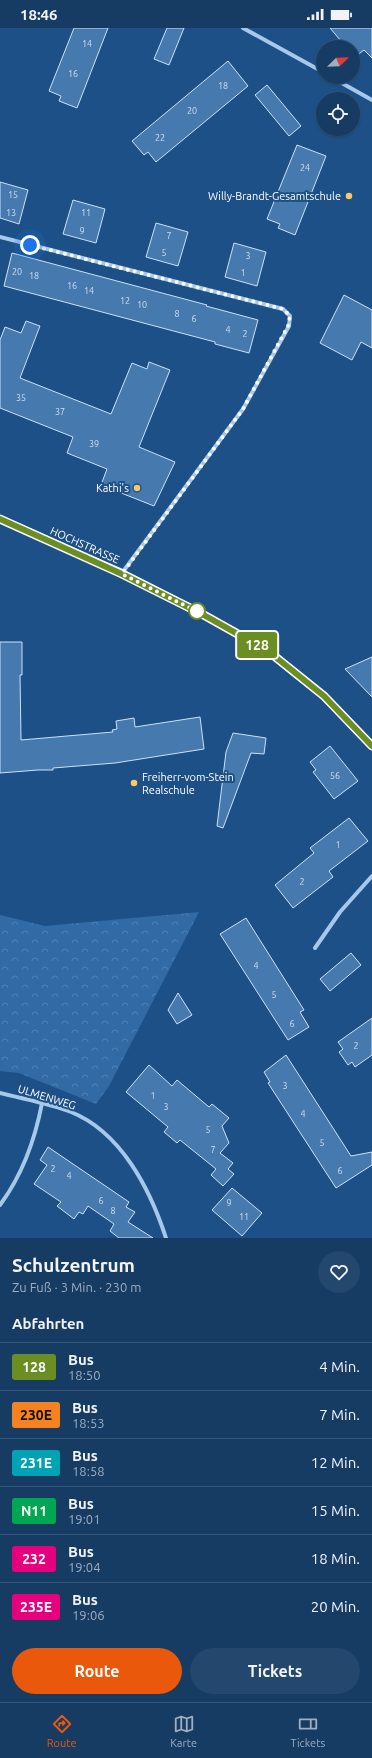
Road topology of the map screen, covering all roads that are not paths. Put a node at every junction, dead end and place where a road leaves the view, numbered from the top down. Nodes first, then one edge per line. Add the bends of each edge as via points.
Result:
1 (243, 28) edge
2 (316, 68) edge
3 (344, 84) edge
4 (372, 100) edge
5 (0, 237) edge
6 (0, 519) edge
7 (122, 574) junction
8 (372, 746) edge
9 (372, 876) edge
10 (315, 948) dead end
11 (0, 1093) edge
12 (42, 1103) junction
13 (0, 1205) edge
14 (166, 1238) edge

1 - 2 street
3 - 4 street
5 - 7 street via 283,309 290,316 288,326 243,409
6 - 7 street, HOCHSTRASSE
7 - 8 street, HOCHSTRASSE via 268,651 324,696
9 - 10 street via 340,912
11 - 12 street, ULMENWEG
12 - 13 street via 36,1132 25,1163
12 - 14 street, ULMENWEG via 71,1112 92,1123 109,1137 129,1162 147,1192

